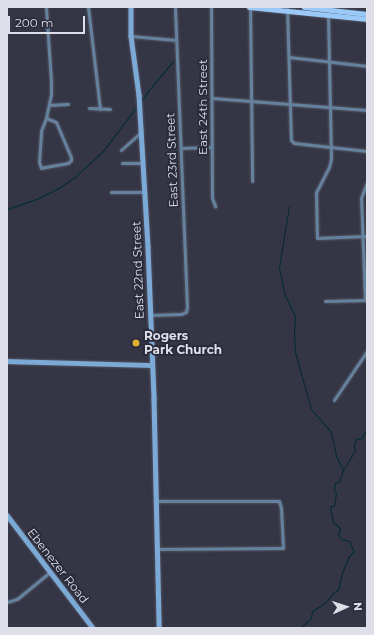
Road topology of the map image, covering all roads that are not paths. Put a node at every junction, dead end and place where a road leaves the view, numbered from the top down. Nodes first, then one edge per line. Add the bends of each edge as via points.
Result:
1 (46, 7) edge
2 (88, 7) edge
3 (131, 7) edge
4 (175, 7) edge
5 (211, 7) edge
6 (249, 7) edge
7 (304, 7) edge
8 (288, 9) edge
9 (328, 14) junction
10 (367, 15) edge
11 (132, 36) junction
12 (176, 40) junction
13 (289, 58) junction
14 (329, 61) junction
15 (367, 66) edge
16 (212, 98) junction
17 (251, 101) junction
18 (68, 104) dead end
19 (290, 104) junction
20 (49, 105) junction
21 (330, 106) junction
22 (89, 108) dead end
23 (100, 109) junction
24 (110, 109) dead end
25 (367, 110) edge
26 (46, 118) junction
27 (140, 133) junction
28 (212, 147) junction
29 (331, 147) junction
30 (181, 148) junction
31 (121, 150) dead end
32 (367, 151) edge
33 (122, 163) dead end
34 (142, 163) junction
35 (252, 181) dead end
36 (367, 182) edge
37 (363, 189) junction
38 (111, 192) dead end
39 (144, 192) junction
40 (367, 192) edge
41 (215, 206) dead end
42 (363, 236) junction
43 (367, 236) edge
44 (366, 300) edge
45 (325, 301) dead end
46 (150, 315) junction
47 (367, 351) edge
48 (7, 361) edge
49 (152, 365) junction
50 (334, 400) dead end
51 (157, 501) junction
52 (7, 515) edge
53 (158, 549) junction
54 (50, 572) junction
55 (7, 602) edge
56 (93, 628) edge
57 (159, 628) edge

1 - 20 street via 51,81
2 - 23 street
3 - 11 street, East 22nd Street
4 - 12 street, East 23rd Street
5 - 16 street, East 24th Street
6 - 8 main road
6 - 17 street
7 - 10 main road
8 - 9 main road
8 - 13 street
9 - 10 main road
9 - 14 street
11 - 12 street
11 - 27 street, East 22nd Street via 139,95
12 - 30 street, East 23rd Street
13 - 14 street
13 - 19 street
14 - 15 street
14 - 21 street
16 - 17 street
16 - 28 street, East 24th Street
17 - 19 street
17 - 35 street
18 - 20 street
19 - 21 street
19 - 29 street via 291,140 294,143
20 - 26 street
21 - 25 street
21 - 29 street
22 - 23 street
23 - 24 street
26 - 26 street via 56,122 71,160 68,163 41,168 41,132
27 - 31 street
27 - 34 street, East 22nd Street
28 - 30 street
28 - 41 street, East 24th Street via 212,198
29 - 32 street
29 - 42 street via 329,167 316,192 317,238
30 - 46 street, East 23rd Street via 186,312
33 - 34 street
34 - 39 street, East 22nd Street
36 - 37 street
37 - 40 street
37 - 42 street
38 - 39 street
39 - 46 street, East 22nd Street
42 - 43 street
42 - 44 street
44 - 45 street
46 - 49 street, East 22nd Street
47 - 50 street
48 - 49 street
49 - 51 street, East 22nd Street
51 - 53 street, East 22nd Street
51 - 53 street via 279,501 283,548
52 - 54 street, Ebenezer Road
53 - 57 street, East 22nd Street
54 - 55 street via 17,599
54 - 56 street, Ebenezer Road

